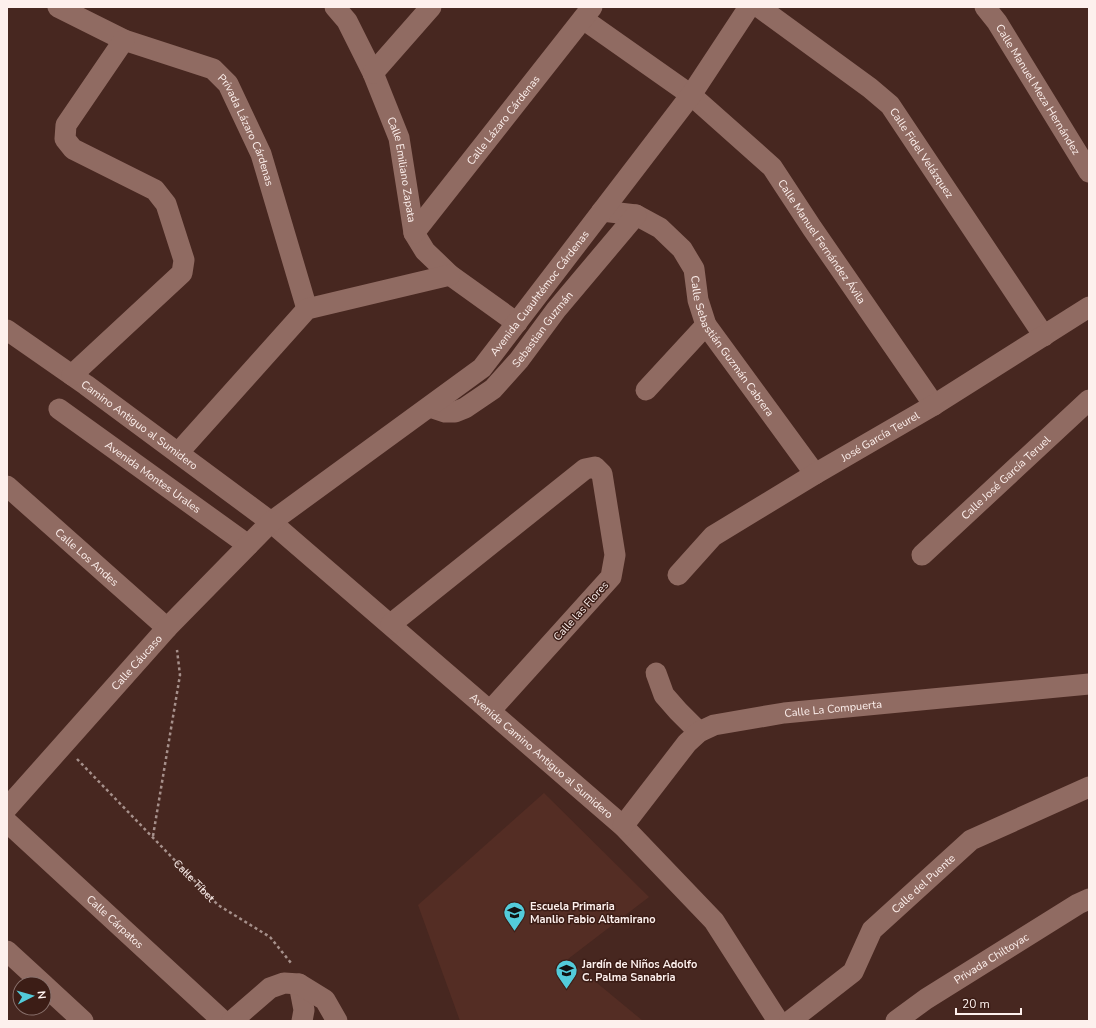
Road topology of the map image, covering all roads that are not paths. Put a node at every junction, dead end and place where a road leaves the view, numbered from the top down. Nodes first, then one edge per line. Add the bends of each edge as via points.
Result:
1 (58, 7) edge
2 (335, 7) edge
3 (431, 7) edge
4 (749, 7) edge
5 (759, 7) edge
6 (985, 7) edge
7 (588, 13) edge
8 (124, 40) junction
9 (373, 73) junction
10 (691, 95) junction
11 (1087, 164) edge
12 (602, 211) junction
13 (636, 215) junction
14 (414, 233) junction
15 (450, 275) junction
16 (1089, 307) edge
17 (307, 309) junction
18 (517, 323) junction
19 (706, 325) junction
20 (7, 330) edge
21 (1044, 336) junction
22 (72, 375) junction
23 (646, 390) dead end
24 (1089, 400) edge
25 (934, 405) junction
26 (430, 407) junction
27 (59, 409) dead end
28 (178, 453) junction
29 (816, 474) junction
30 (7, 486) edge
31 (271, 522) junction
32 (248, 545) junction
33 (922, 554) dead end
34 (678, 575) dead end
35 (391, 624) junction
36 (167, 628) junction
37 (656, 673) dead end
38 (1089, 684) edge
39 (490, 711) junction
40 (699, 732) junction
41 (1089, 787) edge
42 (7, 808) edge
43 (7, 822) edge
44 (623, 826) junction
45 (1089, 899) edge
46 (7, 951) edge
47 (35, 976) edge
48 (299, 984) junction
49 (52, 991) edge
50 (84, 1021) edge
51 (223, 1021) edge
52 (232, 1021) edge
53 (302, 1021) edge
54 (337, 1021) edge
55 (778, 1021) edge
56 (790, 1021) edge
57 (896, 1021) edge

1 - 8 street, Privada Lázaro Cárdenas
2 - 9 street, Calle Emiliano Zapata via 346,21
3 - 9 street
4 - 10 street, Avenida Cuauhtémoc Cárdenas
5 - 21 street, Calle Fidel Velázquez via 890,105
6 - 11 street, Calle Manuel Meza Hernández
7 - 10 street, Calle Manuel Fernández Ávila
7 - 14 street, Calle Lázaro Cárdenas
8 - 17 street, Privada Lázaro Cárdenas via 213,69 228,84 260,154
8 - 22 street via 66,125 65,139 73,149 155,190 166,204 184,260 182,273
9 - 14 street, Calle Emiliano Zapata via 399,138
10 - 12 street, Avenida Cuauhtémoc Cárdenas
10 - 25 street, Calle Manuel Fernández Ávila via 772,167
12 - 13 street, Calle Sebastián Guzmán Cabrera
12 - 18 street, Avenida Cuauhtémoc Cárdenas
13 - 19 street, Calle Sebastián Guzmán Cabrera via 660,228 682,249 694,269 698,300
13 - 26 street, Sebastian Guzmán via 556,310 519,360 493,388 455,412
14 - 15 street, Calle Emiliano Zapata via 425,251
15 - 17 street
15 - 18 street, Calle Emiliano Zapata
16 - 21 street, José García Teurel
17 - 28 street
18 - 26 street, Avenida Cuauhtémoc Cárdenas via 482,368
19 - 23 street
19 - 29 street, Calle Sebastián Guzmán Cabrera
20 - 22 street, Camino Antiguo al Sumidero
21 - 25 street, José García Teurel
22 - 28 street, Camino Antiguo al Sumidero
24 - 33 street, Calle José García Teruel
25 - 29 street, José García Teurel
26 - 31 street, Avenida Cuauhtémoc Cárdenas
27 - 32 street, Avenida Montes Urales
28 - 31 street, Camino Antiguo al Sumidero
29 - 34 street, José García Teurel via 713,536
30 - 36 street, Calle Los Andes
31 - 32 street, Calle Cáucaso
31 - 35 street, Avenida Camino Antiguo al Sumidero
32 - 36 street, Calle Cáucaso
35 - 39 street, Avenida Camino Antiguo al Sumidero
35 - 39 street, Calle las Flores via 585,470 595,467 602,474 615,554 611,577
36 - 42 street, Calle Cáucaso
37 - 40 street via 664,695
38 - 40 street, Calle La Compuerta via 784,713 714,725
39 - 44 street, Avenida Camino Antiguo al Sumidero
40 - 44 street, Calle La Compuerta via 687,743
41 - 56 street, Calle del Puente via 971,840 872,930 853,972
43 - 51 street, Calle Cárpatos
44 - 55 street, Avenida Camino Antiguo al Sumidero via 714,921
45 - 57 street, Privada Chiltoyac via 926,998
46 - 47 street
48 - 52 street via 284,983 270,988
48 - 53 street via 304,1010
48 - 54 street via 324,1000
49 - 50 street

